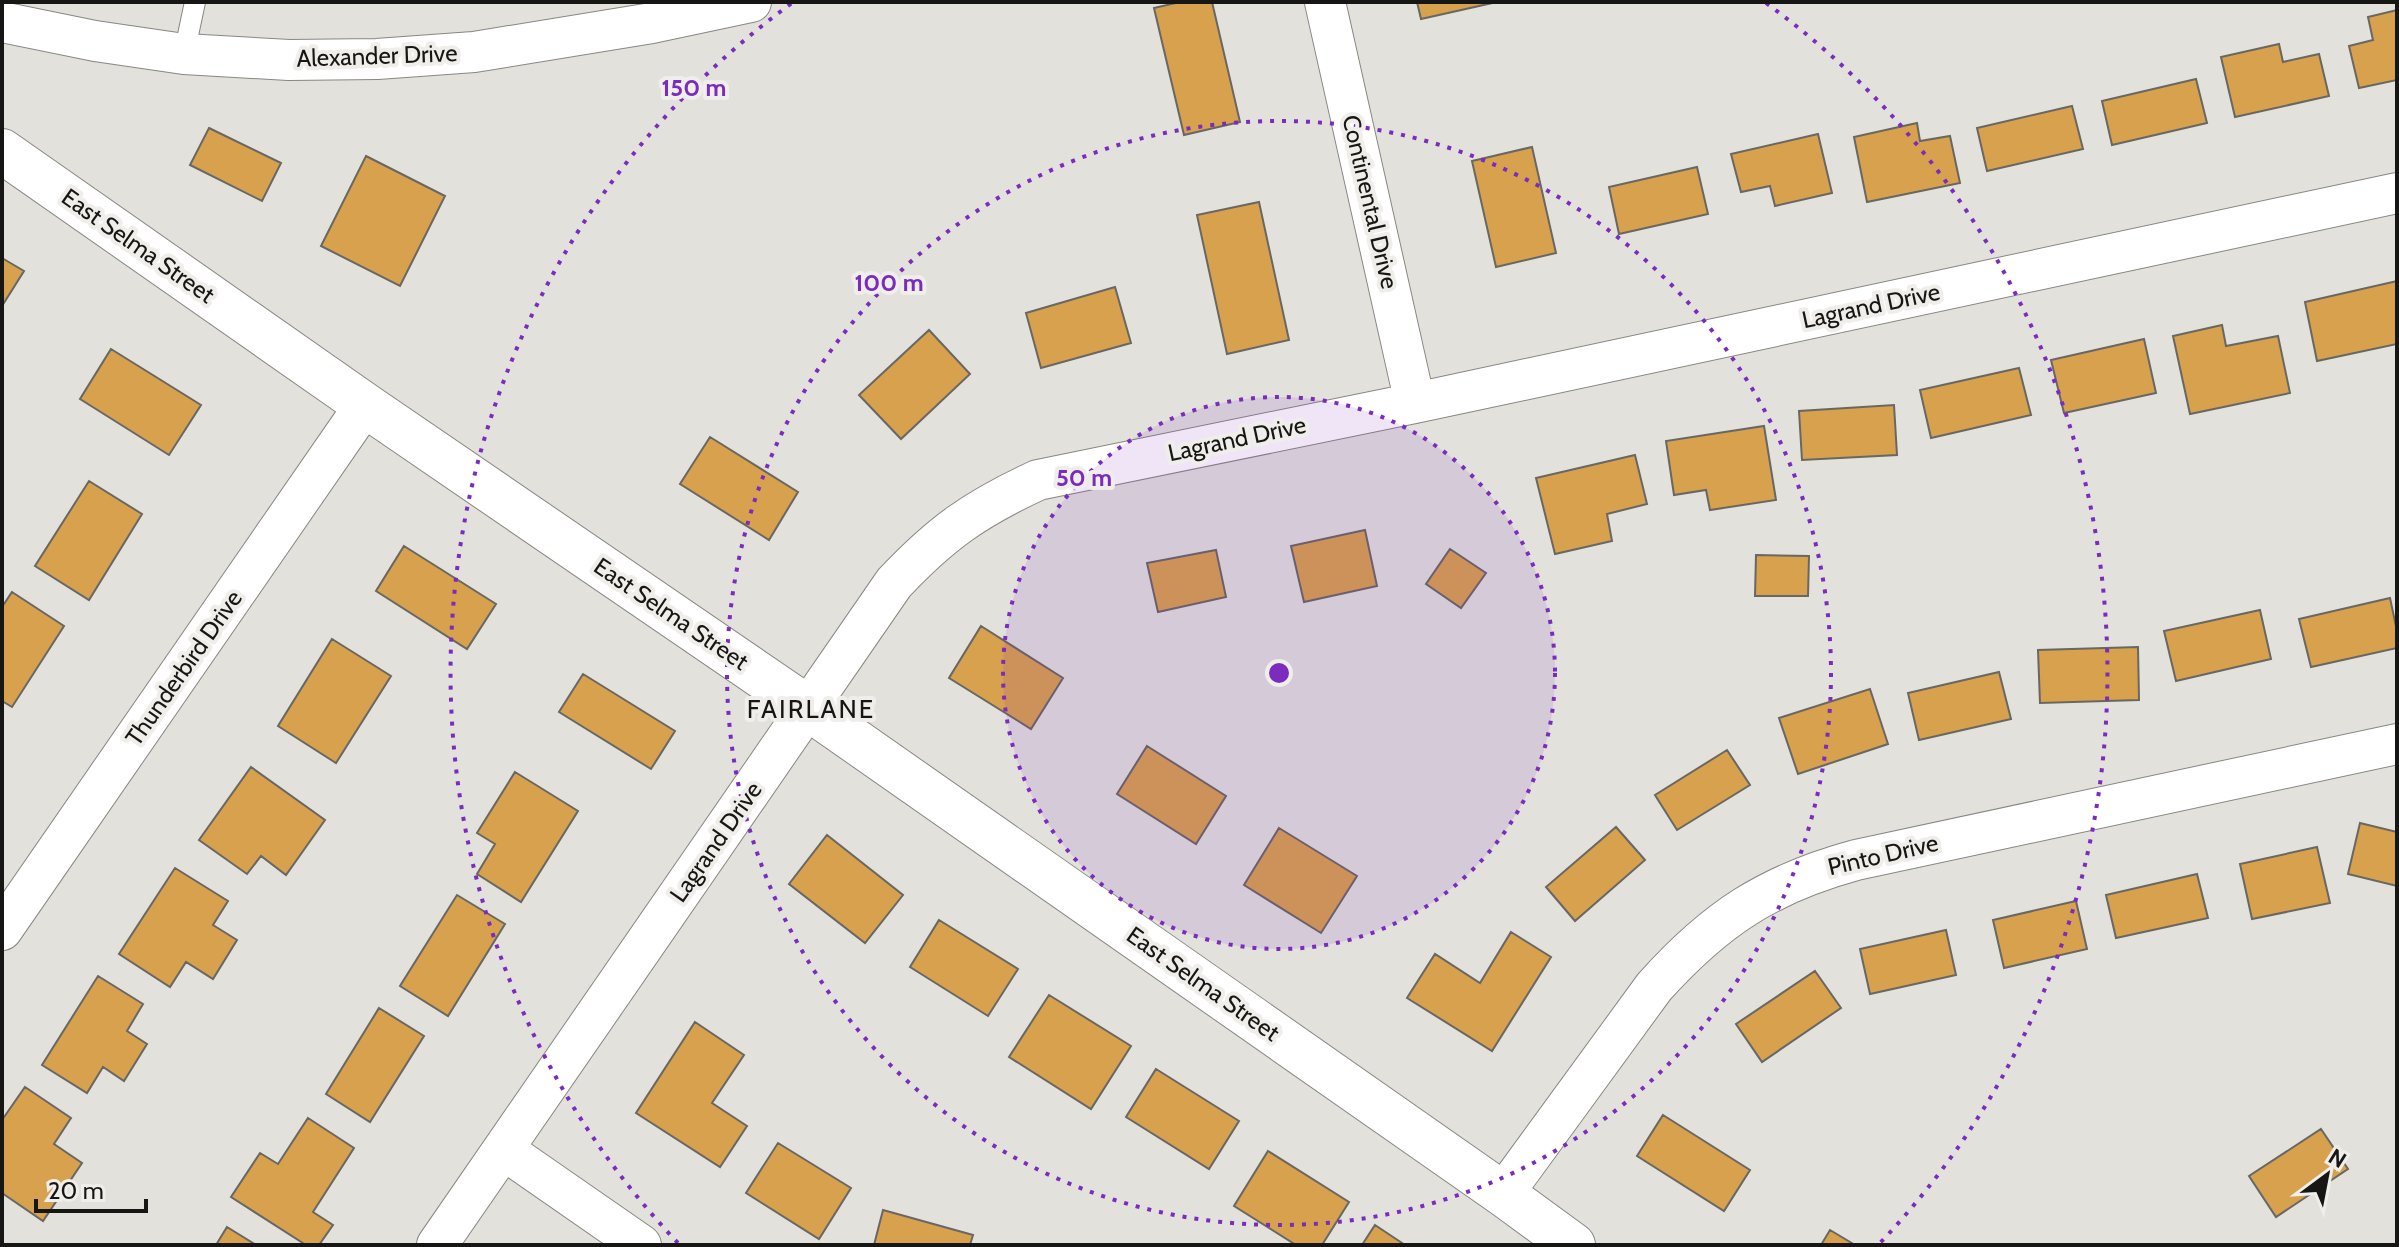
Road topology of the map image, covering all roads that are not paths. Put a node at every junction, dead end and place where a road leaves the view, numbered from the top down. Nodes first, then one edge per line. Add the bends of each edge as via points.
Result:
1 (195, 2) edge
2 (751, 2) edge
3 (1325, 2) edge
4 (654, 13) edge
5 (2, 22) edge
6 (184, 54) junction
7 (2, 151) edge
8 (2397, 193) edge
9 (1415, 403) junction
10 (365, 405) junction
11 (808, 708) junction
12 (2397, 744) edge
13 (2, 930) edge
14 (504, 1150) junction
15 (1503, 1194) junction
16 (437, 1245) edge
17 (641, 1245) edge
18 (1573, 1245) edge

1 - 6 lane
2 - 4 street, Alexander Drive
3 - 9 street, Continental Drive
4 - 6 street, Alexander Drive via 474,52 289,60
5 - 6 street, Alexander Drive
7 - 10 street, East Selma Street
8 - 9 street, Lagrand Drive
9 - 11 street, Lagrand Drive via 1038,480 997,498 960,522 894,583
10 - 11 street, East Selma Street
10 - 13 street, Thunderbird Drive
11 - 14 street, Lagrand Drive
11 - 15 street, East Selma Street
12 - 15 street, Pinto Drive via 1856,860 1780,886 1711,929 1654,987
14 - 16 street, Lagrand Drive
14 - 17 street
15 - 18 street, East Selma Street

